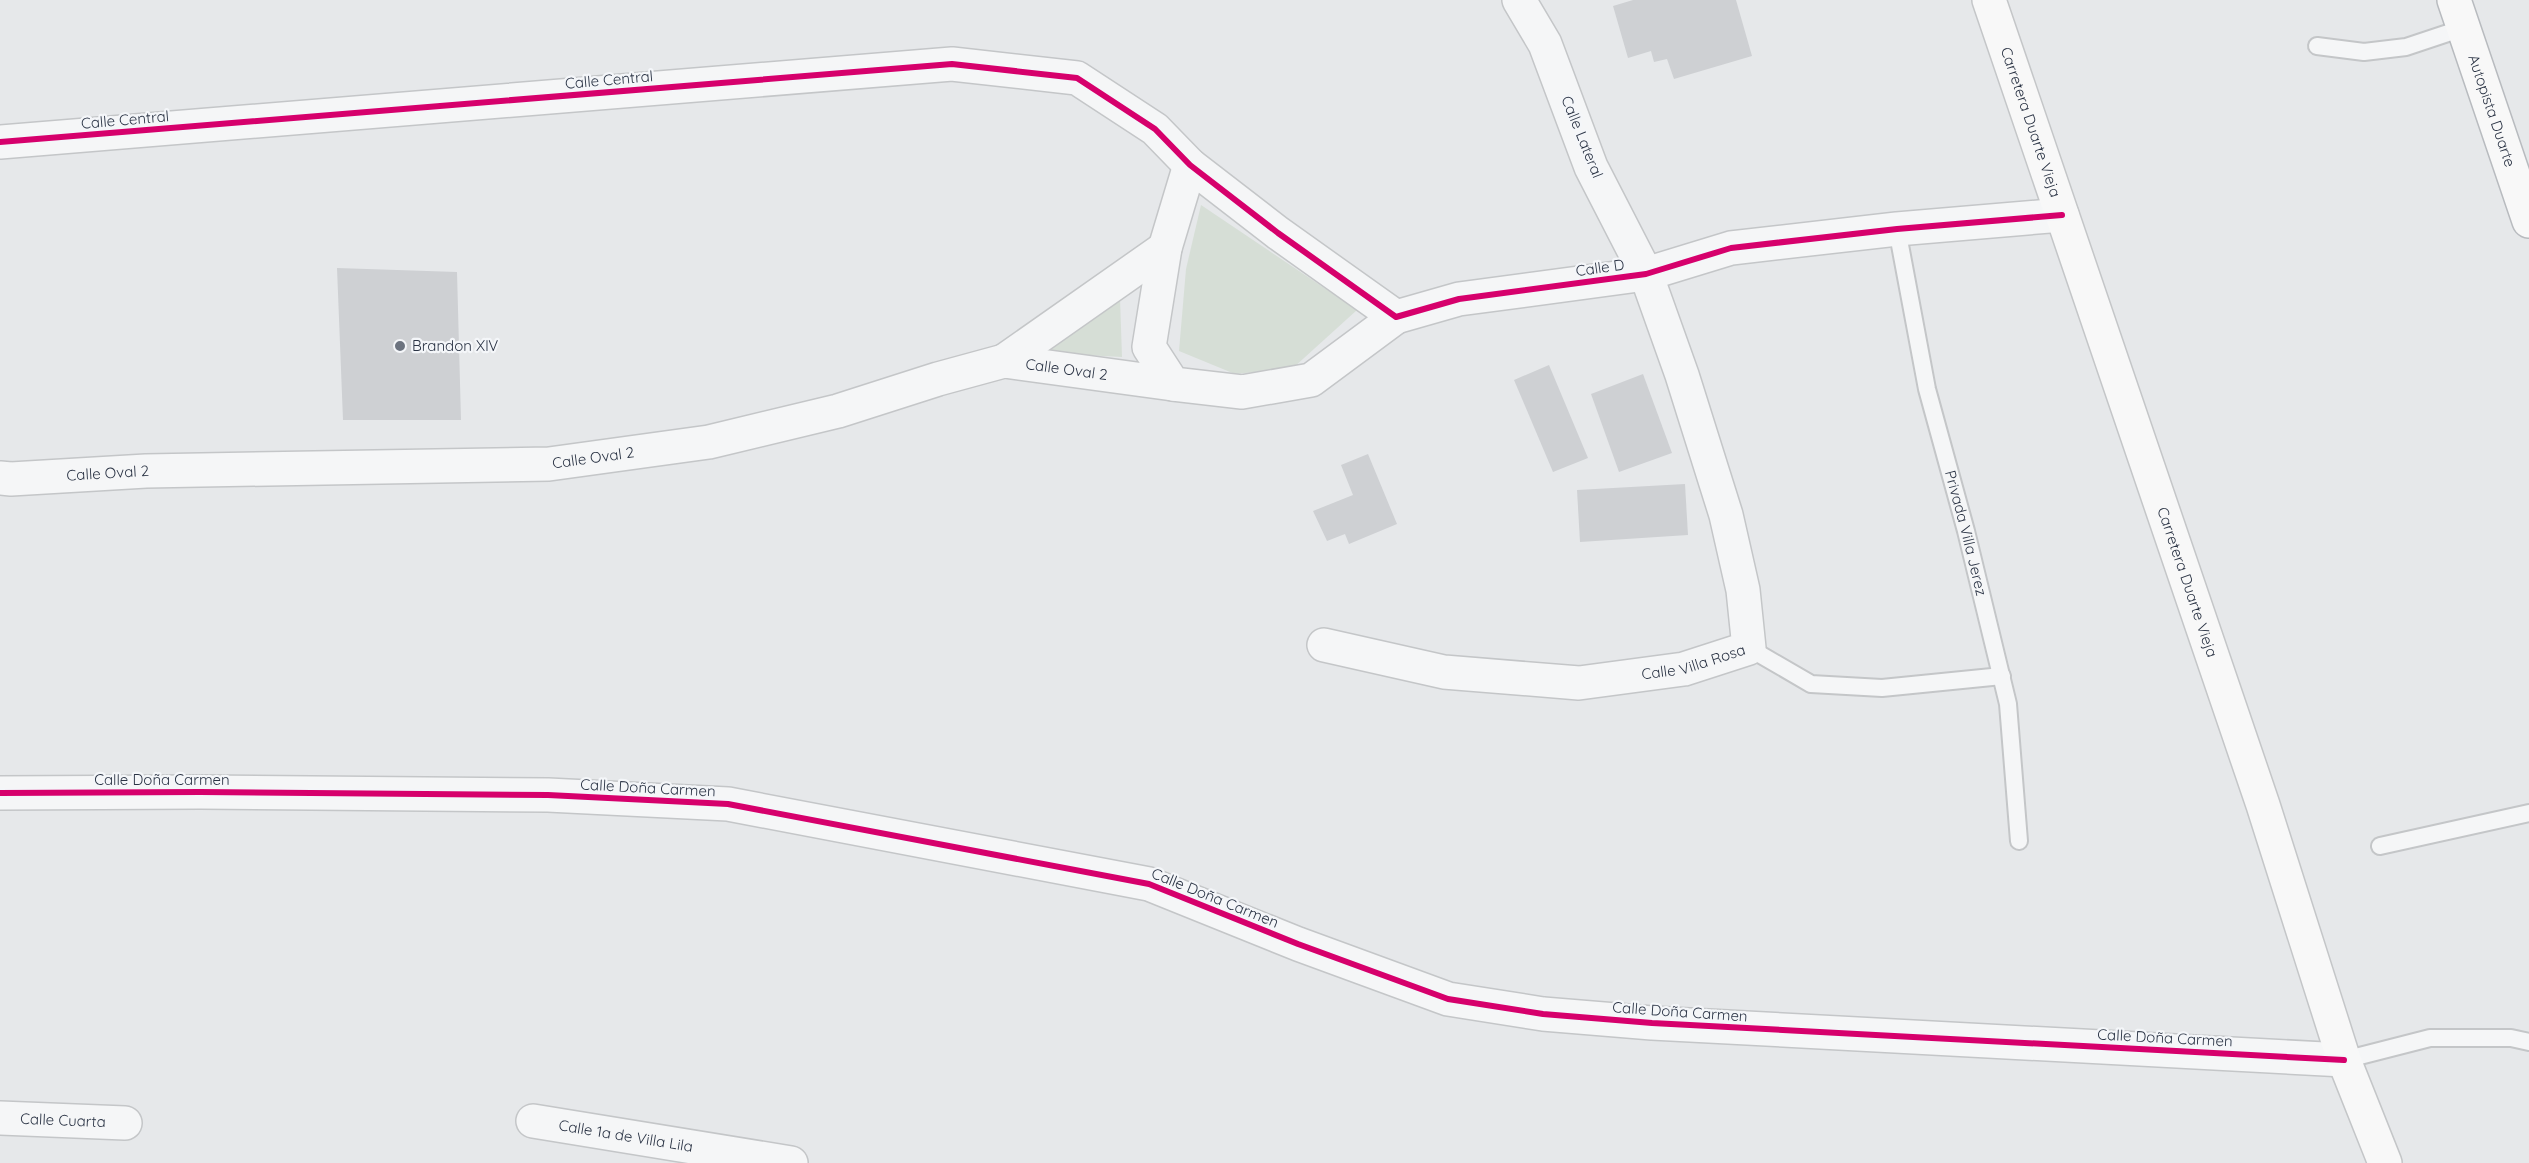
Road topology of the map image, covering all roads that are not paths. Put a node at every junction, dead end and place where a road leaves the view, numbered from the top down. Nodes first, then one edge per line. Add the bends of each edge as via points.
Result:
1 (1520, 0) edge
2 (1989, 0) edge
3 (2458, 14) edge
4 (2317, 45) dead end
5 (0, 142) edge
6 (1190, 165) junction
7 (2061, 215) junction
8 (2529, 221) edge
9 (1897, 229) junction
10 (1165, 248) junction
11 (1646, 274) junction
12 (1396, 317) junction
13 (1004, 361) junction
14 (1173, 384) junction
15 (0, 478) edge
16 (1324, 645) dead end
17 (1749, 648) junction
18 (2002, 676) junction
19 (0, 793) edge
20 (2529, 813) edge
21 (2019, 841) dead end
22 (2380, 846) dead end
23 (2529, 1042) edge
24 (2344, 1060) junction
25 (0, 1118) edge
26 (533, 1121) dead end
27 (125, 1124) dead end
28 (791, 1163) edge
29 (2385, 1163) edge

1 - 11 street, Calle Lateral via 1545,44 1591,167
2 - 7 main road, Carretera Duarte Vieja
3 - 4 lane via 2406,47 2364,52
3 - 8 main road, Autopista Duarte
5 - 6 street, Calle Central via 952,64 1077,78 1155,129
6 - 10 street
6 - 12 street
7 - 9 street, Calle D
7 - 24 main road, Carretera Duarte Vieja via 2263,806
9 - 11 street, Calle D via 1731,248
9 - 18 lane, Privada Villa Jerez via 1927,389
10 - 13 street
10 - 14 street via 1149,347
11 - 12 street, Calle D via 1460,299
11 - 17 street, Calle Villa Rosa via 1726,515 1743,590
12 - 14 street, Calle Oval 2 via 1311,380 1242,392
13 - 14 street, Calle Oval 2
13 - 15 street, Calle Oval 2 via 838,411 709,442 549,464 146,471
16 - 17 street, Calle Villa Rosa via 1444,672 1579,683 1684,669
17 - 18 lane via 1811,684 1882,688
18 - 21 lane, Privada Villa Jerez via 2008,704
19 - 24 street, Calle Doña Carmen via 548,795 728,804 1149,884 1448,999 1543,1014 1652,1023
20 - 22 lane
23 - 24 lane via 2511,1038 2430,1038
24 - 29 main road, Carretera Duarte Vieja
25 - 27 street, Calle Cuarta
26 - 28 street, Calle 1a de Villa Lila

